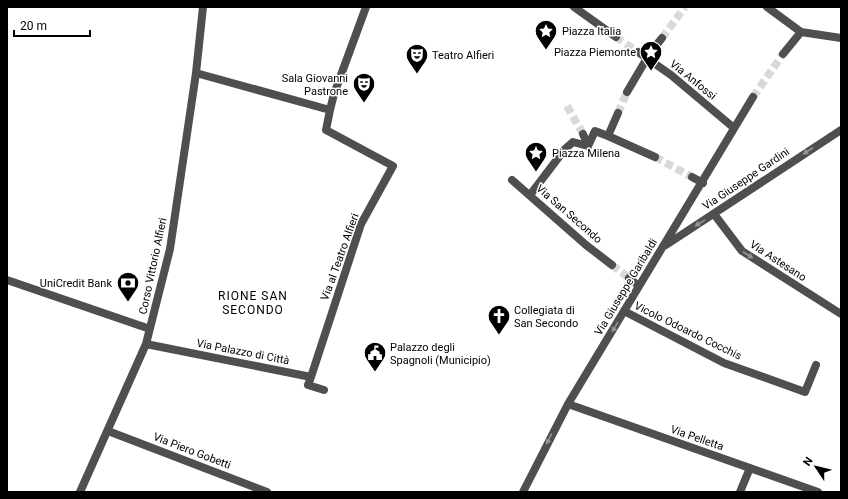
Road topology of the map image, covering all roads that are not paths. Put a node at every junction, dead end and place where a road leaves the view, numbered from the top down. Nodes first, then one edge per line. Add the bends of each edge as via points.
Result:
1 (203, 7) edge
2 (366, 7) edge
3 (574, 7) edge
4 (767, 7) edge
5 (801, 32) junction
6 (616, 37) tunnel mouth
7 (662, 38) tunnel mouth
8 (841, 38) edge
9 (638, 52) tunnel mouth
10 (783, 54) tunnel mouth
11 (649, 56) junction
12 (196, 74) junction
13 (627, 92) tunnel mouth
14 (753, 97) tunnel mouth
15 (330, 110) junction
16 (618, 113) tunnel mouth
17 (734, 128) junction
18 (841, 130) edge
19 (582, 134) tunnel mouth
20 (608, 136) junction
21 (588, 146) junction
22 (655, 157) tunnel mouth
23 (692, 177) tunnel mouth
24 (512, 180) dead end
25 (703, 182) junction
26 (530, 195) junction
27 (714, 214) junction
28 (664, 246) junction
29 (612, 264) tunnel mouth
30 (629, 278) tunnel mouth
31 (7, 280) edge
32 (639, 286) junction
33 (624, 311) junction
34 (841, 314) edge
35 (150, 329) junction
36 (146, 344) junction
37 (816, 365) dead end
38 (311, 377) junction
39 (324, 390) dead end
40 (568, 404) junction
41 (108, 431) junction
42 (750, 468) junction
43 (80, 492) edge
44 (267, 492) edge
45 (523, 492) edge
46 (740, 492) edge
47 (818, 492) edge

1 - 12 street, Corso Vittorio Alfieri
2 - 15 street
3 - 6 street
4 - 5 street
5 - 8 street
5 - 10 street
7 - 11 street
9 - 11 street, Via Anfossi
11 - 13 street
11 - 17 street, Via Anfossi
12 - 15 street
12 - 35 street, Corso Vittorio Alfieri via 170,249
14 - 17 street, Via Giuseppe Garibaldi
15 - 38 street, Via al Teatro Alfieri via 326,130 392,166 361,224
16 - 20 street
17 - 25 street, Via Giuseppe Garibaldi
18 -> 27 street, Via Giuseppe Gardini
19 - 21 street
20 - 21 street via 596,131
20 - 22 street
21 - 26 street via 573,142
23 - 25 street
24 - 26 street, Via San Secondo
25 - 28 street, Via Giuseppe Garibaldi
26 - 29 street, Via San Secondo via 559,223
27 -> 28 street, Via Giuseppe Gardini
27 -> 34 street, Via Astesano via 742,251
28 - 32 street, Via Giuseppe Garibaldi
30 - 32 street
31 - 35 street
32 - 33 street, Via Giuseppe Garibaldi
33 - 37 street, Vicolo Odoardo Cocchis via 724,363 804,392
33 -> 40 street, Via Giuseppe Garibaldi
35 - 36 street, Corso Vittorio Alfieri
36 - 38 street, Via Palazzo di Città
36 - 41 street, Corso Vittorio Alfieri
38 - 39 street via 308,385
40 - 42 street, Via Pelletta
40 -> 45 street, Via Giuseppe Garibaldi
41 - 43 street, Corso Vittorio Alfieri
41 - 44 street, Via Piero Gobetti
42 - 46 street
42 - 47 street, Via Pelletta

